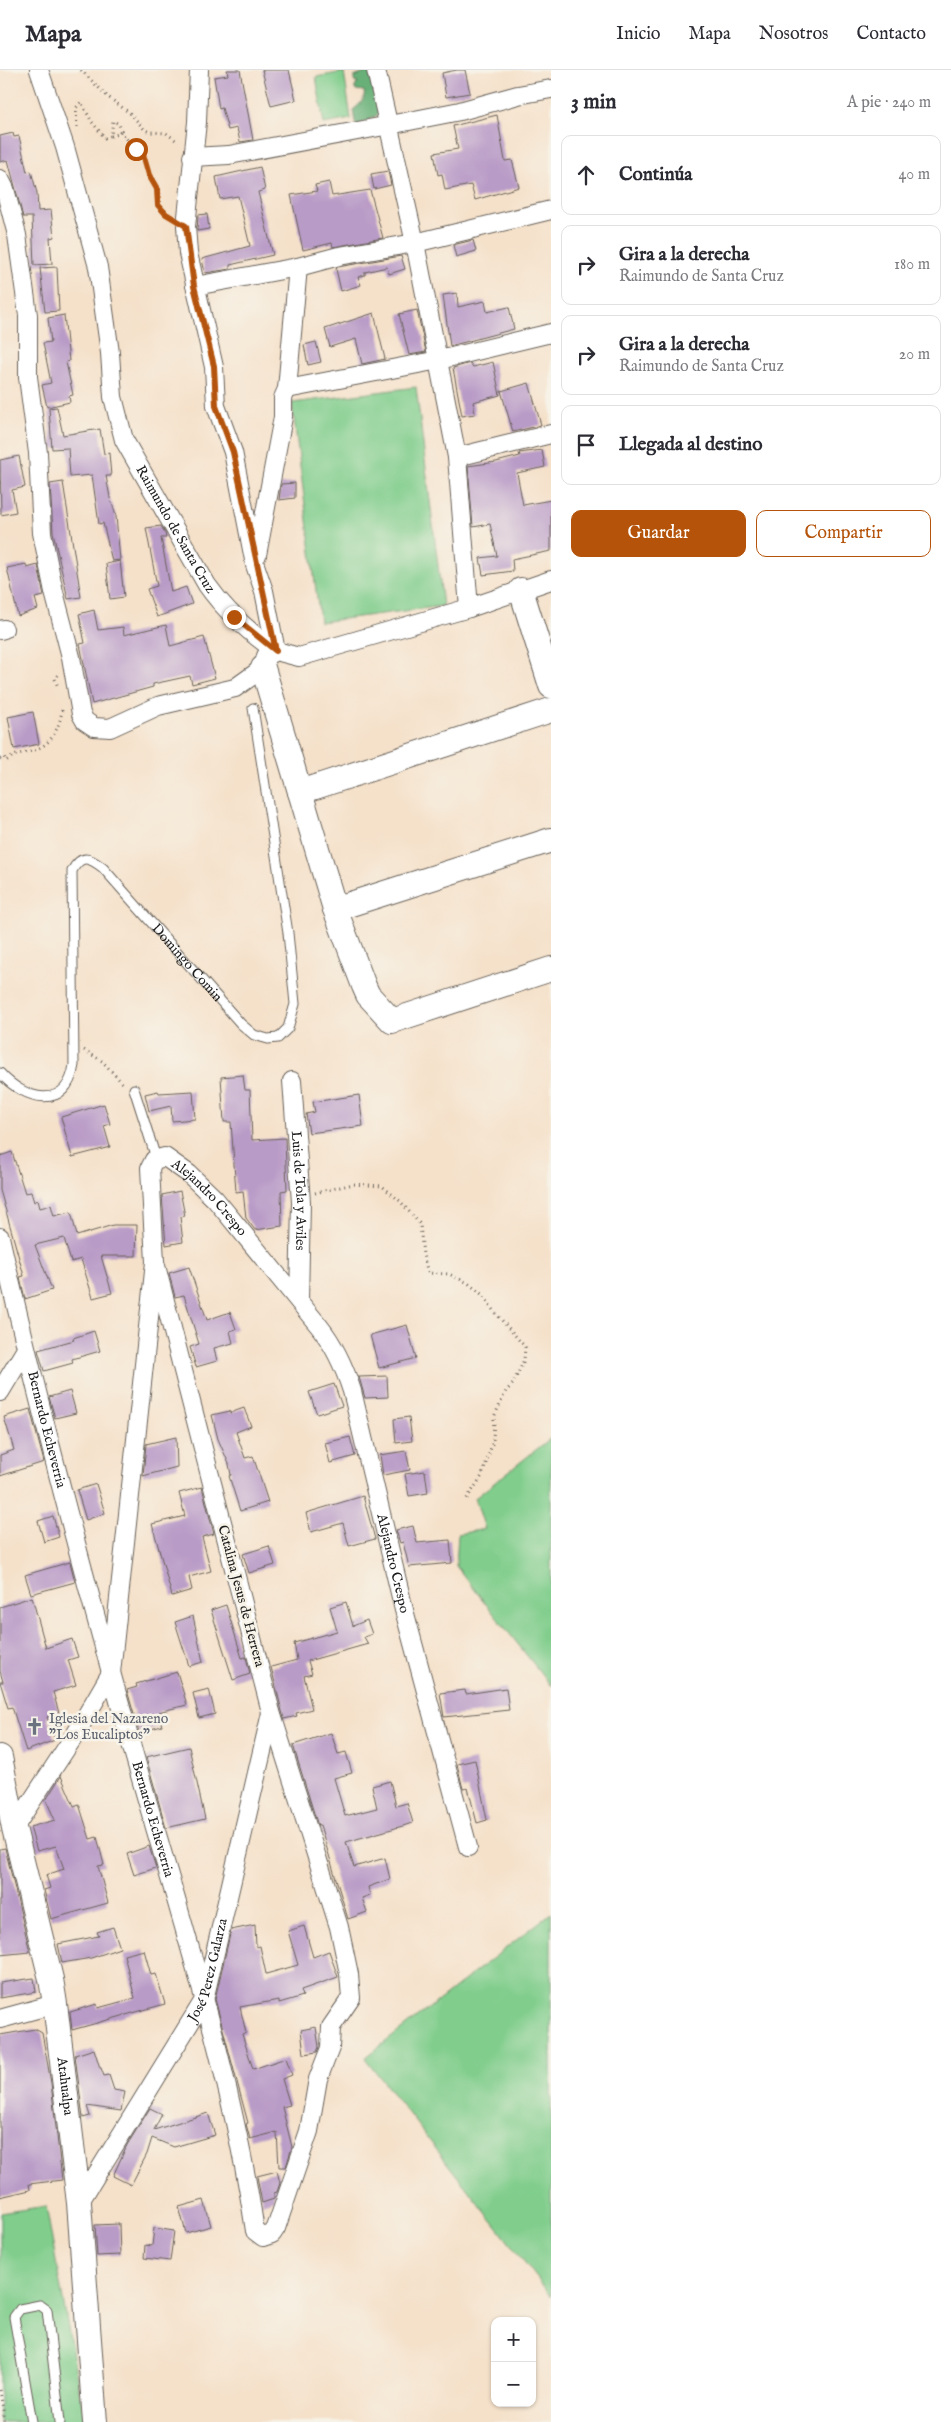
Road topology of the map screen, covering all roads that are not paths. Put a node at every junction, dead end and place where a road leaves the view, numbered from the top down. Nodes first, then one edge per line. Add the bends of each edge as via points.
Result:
1 (39, 70) edge
2 (199, 70) edge
3 (376, 70) edge
4 (551, 89) edge
5 (389, 125) junction
6 (192, 157) junction
7 (0, 179) edge
8 (551, 210) edge
9 (415, 242) junction
10 (298, 267) junction
11 (194, 286) junction
12 (551, 333) edge
13 (439, 360) junction
14 (287, 389) junction
15 (551, 434) edge
16 (457, 457) junction
17 (256, 565) junction
18 (551, 580) edge
19 (521, 590) junction
20 (469, 608) junction
21 (269, 660) junction
22 (551, 686) edge
23 (253, 708) dead end
24 (551, 710) edge
25 (300, 792) junction
26 (551, 840) edge
27 (335, 909) junction
28 (551, 969) edge
29 (0, 1073) edge
30 (292, 1081) dead end
31 (134, 1089) road end
32 (156, 1158) junction
33 (0, 1237) edge
34 (155, 1262) junction
35 (298, 1302) junction
36 (26, 1349) junction
37 (0, 1392) edge
38 (111, 1673) junction
39 (271, 1712) junction
40 (0, 1756) edge
41 (14, 1828) junction
42 (468, 1847) dead end
43 (204, 2000) junction
44 (55, 2004) junction
45 (0, 2019) edge
46 (79, 2203) junction
47 (276, 2228) joint
48 (32, 2422) edge
49 (60, 2422) edge
50 (95, 2422) edge

1 - 21 street, Raimundo de Santa Cruz via 98,267 110,353 112,397 124,440 208,585 219,601 256,637
2 - 6 street
3 - 5 street
4 - 5 street
5 - 6 street via 229,155
5 - 9 street
6 - 11 street via 186,226
7 - 21 street via 17,234 28,316 28,377 38,453 42,533 81,714 94,727 110,728 158,706 236,688
8 - 9 street
9 - 10 street
9 - 13 street
10 - 11 street
10 - 14 street
11 - 17 street via 214,366 216,406 233,452
12 - 13 street
13 - 14 street
13 - 16 street
14 - 17 street
15 - 16 street
16 - 20 street
17 - 21 street via 264,591
18 - 19 street
19 - 20 street
19 - 22 street
20 - 21 street via 299,657
21 - 25 street
23 - 29 lane, Domingo Comin via 288,932 295,1004 288,1028 278,1038 268,1039 254,1035 240,1024 103,868 92,860 83,859 72,872 72,1077 67,1088 50,1096 15,1088
24 - 25 street
25 - 27 street
26 - 27 street
27 - 28 street via 368,995 392,1021
30 - 35 street, Luis de Tola y Aviles via 301,1202
31 - 32 lane
32 - 34 street, Alejandro Crespo via 150,1168
32 - 35 street, Alejandro Crespo via 171,1160 215,1199
33 - 36 street, Bernardo Echeverria
34 - 38 street, Alejandro Crespo
34 - 39 street, Catalina Jesus de Herrera
35 - 42 street, Alejandro Crespo via 334,1345 352,1391 404,1610
36 - 37 street
36 - 38 street, Bernardo Echeverria
38 - 41 street, Alejandro Crespo
38 - 43 street, Bernardo Echeverria
39 - 43 street, José Perez Galarza
39 - 47 street, Catalina Jesus de Herrera via 339,1926 351,1998 331,2027 330,2048 318,2079 309,2131
40 - 41 street, Atahualpa
41 - 44 street, Atahualpa
43 - 46 street, José Perez Galarza
43 - 47 street, Bernardo Echeverria via 245,2163 255,2231 263,2237 272,2234
44 - 45 street
44 - 46 street, Atahualpa
46 - 50 street, Atahualpa
48 - 49 lane via 14,2317 20,2309 40,2304 47,2310

